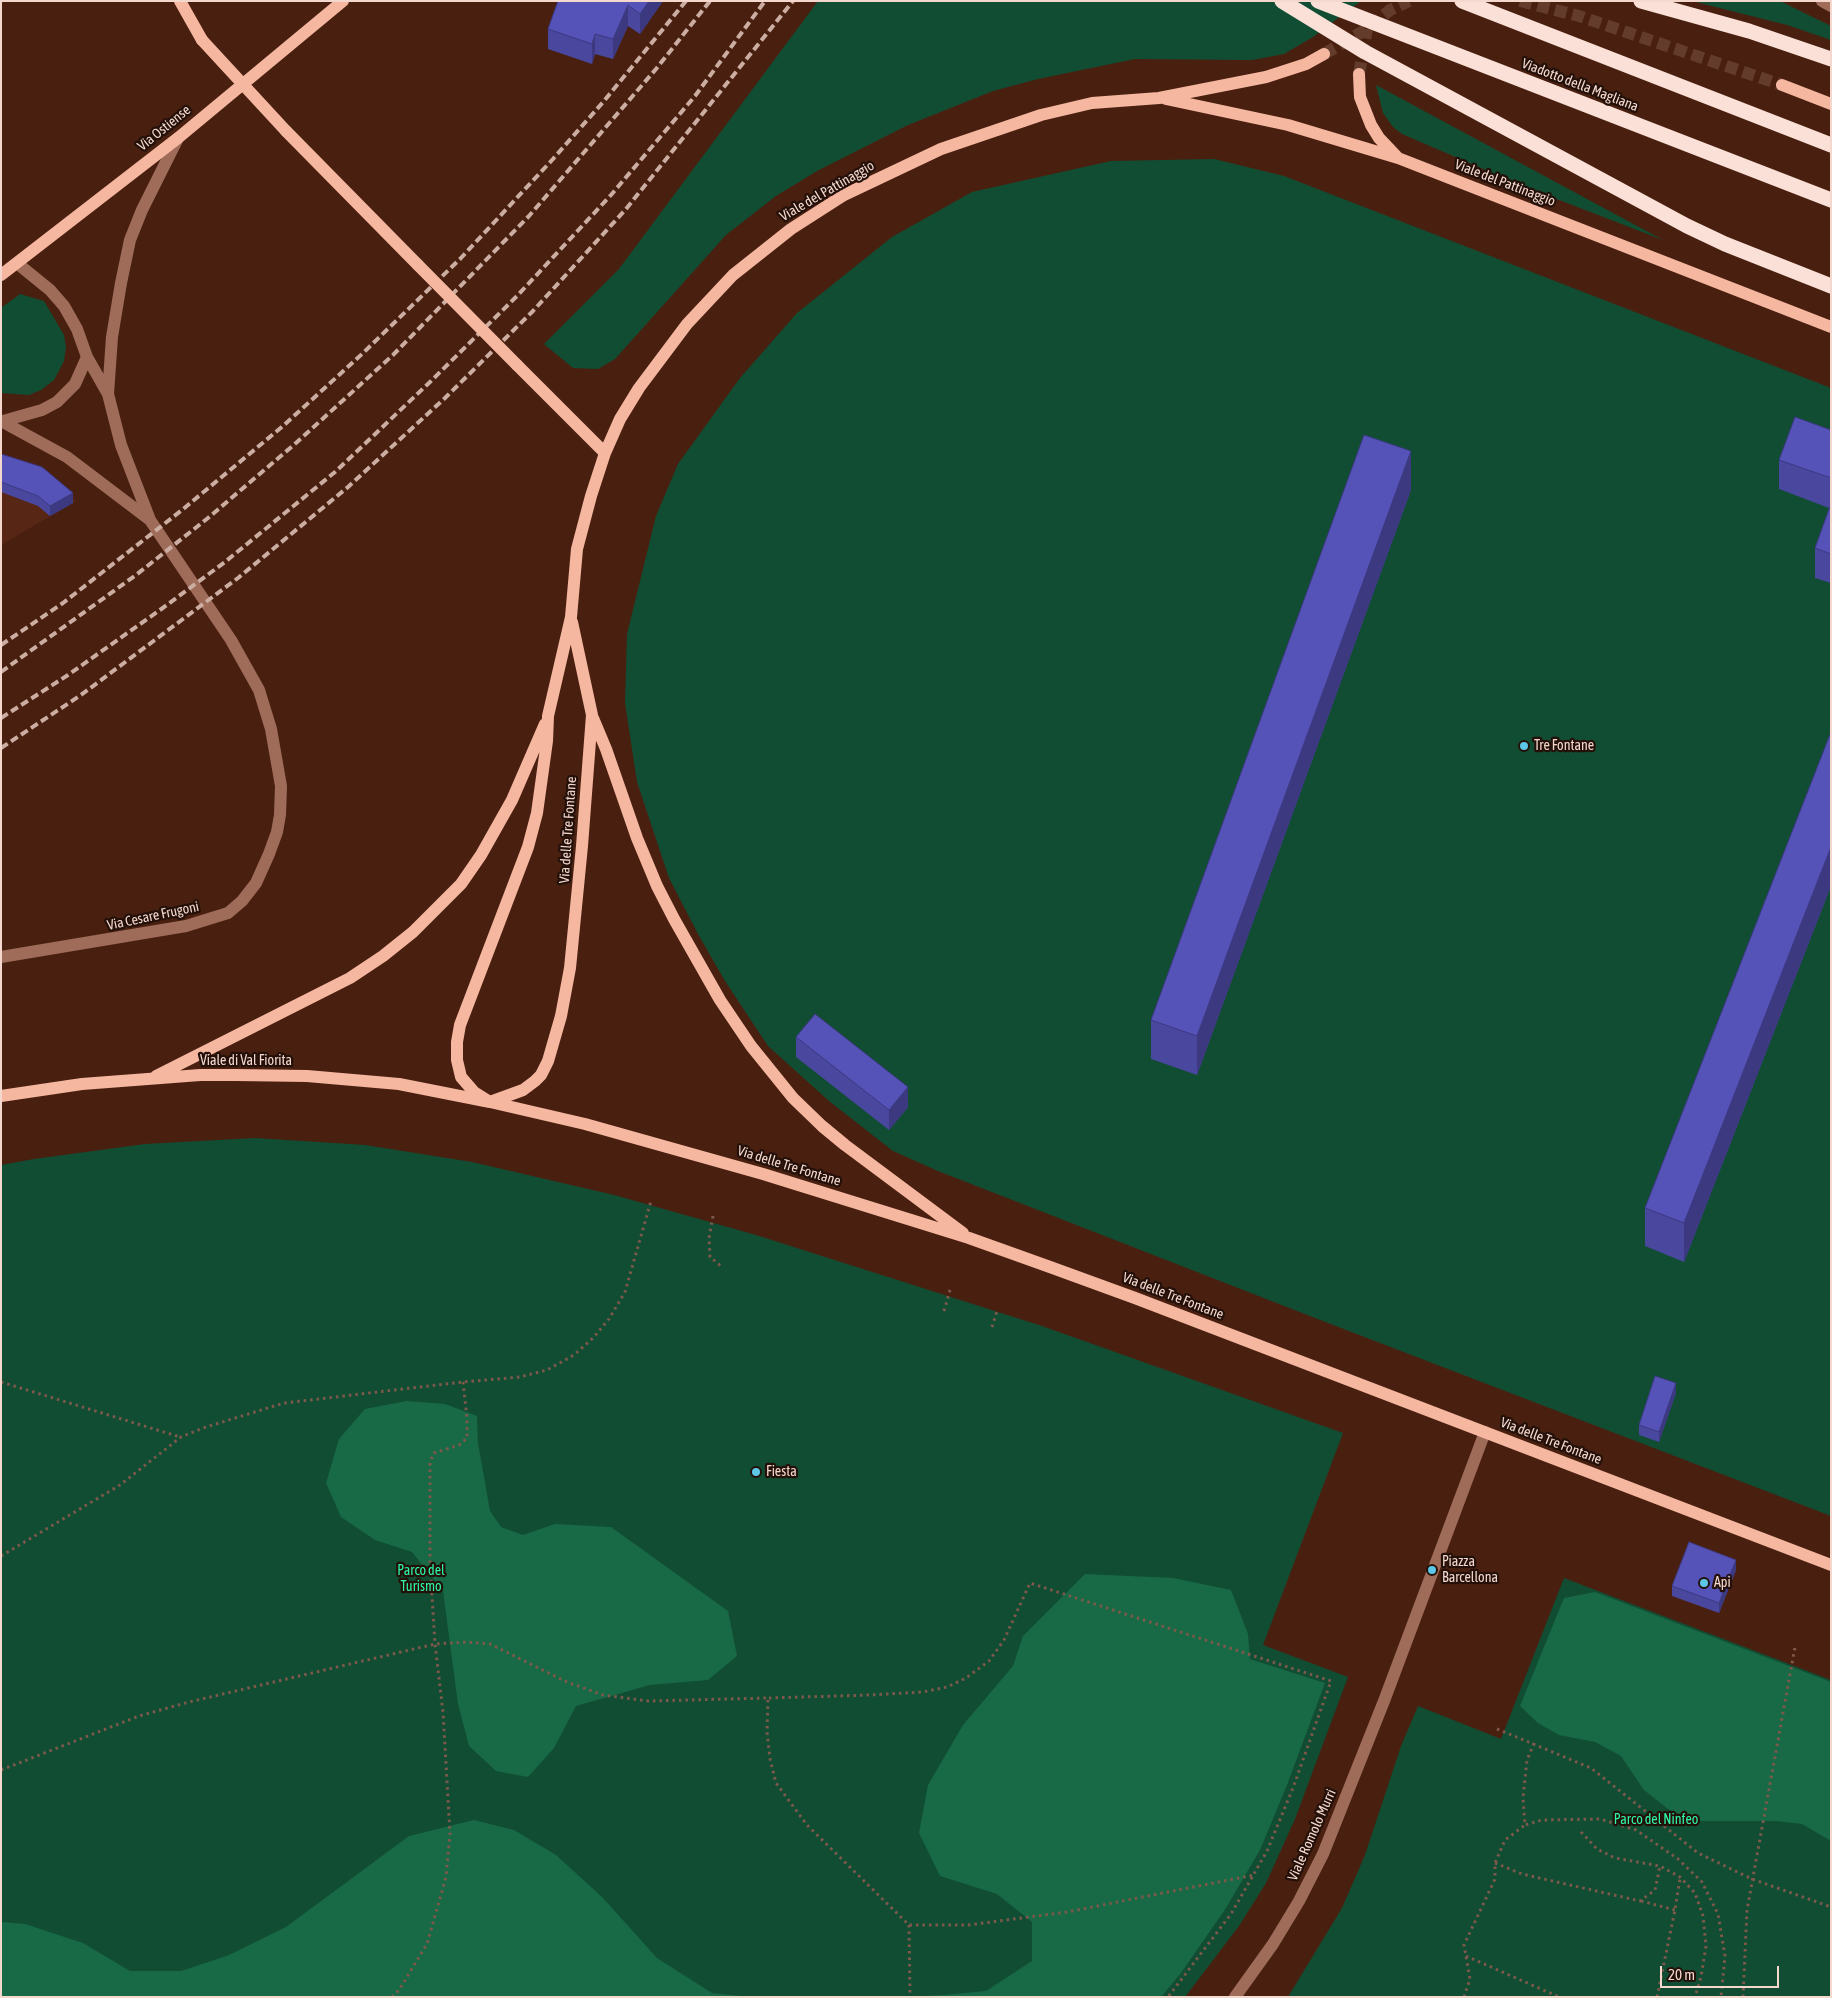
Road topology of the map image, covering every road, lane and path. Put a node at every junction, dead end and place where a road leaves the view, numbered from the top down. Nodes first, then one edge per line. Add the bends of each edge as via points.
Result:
1 (180, 1) edge
2 (343, 1) edge
3 (1282, 1) edge
4 (1318, 1) edge
5 (1462, 1) edge
6 (1641, 1) edge
7 (1822, 1) edge
8 (1831, 6) edge
9 (1324, 54) tunnel mouth
10 (1831, 59) edge
11 (1359, 74) tunnel mouth
12 (1782, 85) tunnel mouth
13 (1159, 98) junction
14 (1831, 104) edge
15 (178, 138) junction
16 (1831, 145) edge
17 (1398, 158) junction
18 (1831, 200) edge
19 (18, 264) junction
20 (1, 275) edge
21 (1831, 286) edge
22 (1831, 327) edge
23 (87, 357) junction
24 (108, 394) junction
25 (2, 421) edge
26 (605, 453) junction
27 (150, 520) junction
28 (571, 617) junction
29 (592, 715) junction
30 (548, 716) junction
31 (1, 957) edge
32 (152, 1078) junction
33 (1, 1096) edge
34 (490, 1102) junction
35 (651, 1201) dead end
36 (713, 1216) dead end
37 (969, 1238) junction
38 (721, 1266) dead end
39 (950, 1290) dead end
40 (944, 1312) dead end
41 (997, 1312) dead end
42 (992, 1327) dead end
43 (1, 1382) edge
44 (463, 1382) junction
45 (1485, 1432) junction
46 (181, 1437) junction
47 (1, 1556) edge
48 (1831, 1565) edge
49 (435, 1644) junction
50 (1795, 1647) dead end
51 (768, 1698) junction
52 (1497, 1729) dead end
53 (1534, 1743) junction
54 (1, 1770) edge
55 (1525, 1824) junction
56 (1581, 1832) dead end
57 (1495, 1863) junction
58 (1660, 1866) junction
59 (1254, 1875) junction
60 (1680, 1877) junction
61 (1752, 1879) junction
62 (1640, 1901) junction
63 (1831, 1907) edge
64 (1675, 1910) junction
65 (909, 1925) junction
66 (1466, 1956) junction
67 (392, 1997) edge
68 (910, 1997) edge
69 (1168, 1997) edge
70 (1235, 1997) edge
71 (1464, 1997) edge
72 (1559, 1997) edge
73 (1657, 1997) edge
74 (1695, 1997) edge
75 (1721, 1997) edge
76 (1743, 1997) edge

1 - 26 main road, bridge via 202,40 286,131
2 - 15 main road, Via Ostiense
3 - 21 highway, bridge via 1365,52 1678,221 1725,244
4 - 18 highway, Viadotto della Magliana, bridge
5 - 16 highway
6 - 10 highway via 1748,31
7 - 8 street
9 - 13 main road, Viale del Pattinaggio via 1306,64 1266,77
11 - 17 main road via 1360,97 1371,125
12 - 14 main road
13 - 17 main road, Viale del Pattinaggio via 1288,125
13 - 26 main road, Viale del Pattinaggio via 1092,103 986,132 914,161 815,212 753,257 701,308 639,388
15 - 19 main road, Via Ostiense
15 - 24 street via 130,240 112,337
17 - 22 main road, Viale del Pattinaggio
19 - 20 main road, Via Ostiense
19 - 23 street via 64,306
23 - 24 street
23 - 25 street via 74,384 57,402 42,410
24 - 27 street via 121,445
25 - 27 street via 67,456
26 - 28 main road, Via delle Tre Fontane via 577,549
27 - 31 street, Via Cesare Frugoni via 231,640 251,674 266,710 275,746 281,802 277,832 256,883 236,908 215,918 152,933
28 - 29 main road, Via delle Tre Fontane
28 - 30 main road, Via delle Tre Fontane
29 - 34 main road, Via delle Tre Fontane via 577,911 559,1024 541,1075 523,1090
29 - 37 main road via 657,886 715,992 751,1046 793,1098 830,1132
30 - 32 main road via 512,800 481,856 461,884 413,932 350,978
30 - 34 main road, Via delle Tre Fontane via 541,789 528,847 465,1009 457,1042 461,1076 474,1092
32 - 33 main road, Viale di Val Fiorita
32 - 34 main road, Viale di Val Fiorita via 220,1075 345,1078 399,1084
34 - 37 main road, Via delle Tre Fontane via 717,1160
35 - 44 path via 625,1292 593,1338 574,1355 546,1370 520,1377
36 - 38 path via 710,1257
37 - 45 main road, Via delle Tre Fontane
39 - 40 path
41 - 42 path
43 - 46 path
44 - 46 path via 284,1403
44 - 49 path via 466,1438 459,1445 434,1453 430,1462 430,1562
45 - 48 main road, Via delle Tre Fontane
45 - 70 street, Viale Romolo Murri via 1323,1854 1273,1944
46 - 47 path via 120,1485
49 - 51 path via 490,1644 567,1682 603,1695 648,1700
49 - 54 path via 139,1716
49 - 67 path via 444,1712 450,1834 446,1877 427,1944
50 - 61 path
51 - 59 path via 923,1692 947,1687 989,1661 1004,1640 1030,1583 1331,1681 1293,1788
51 - 65 path via 767,1732 776,1782 807,1824
52 - 53 path
53 - 55 path via 1527,1760 1523,1798
53 - 61 path via 1590,1768 1698,1853
55 - 57 path via 1505,1840
55 - 75 path via 1542,1820 1600,1819 1636,1830 1678,1859 1702,1882 1718,1914 1725,1956
56 - 58 path via 1597,1849 1615,1858
57 - 62 path via 1522,1874
57 - 66 path via 1495,1879 1464,1945
58 - 60 path
58 - 62 path via 1655,1890
59 - 65 path via 1067,1912 968,1925
59 - 69 path via 1231,1914
60 - 64 path
60 - 74 path via 1695,1893 1703,1916 1706,1946
61 - 63 path
61 - 76 path via 1747,1910
62 - 64 path
64 - 73 path
65 - 68 path
66 - 71 path via 1470,1979
66 - 72 path

